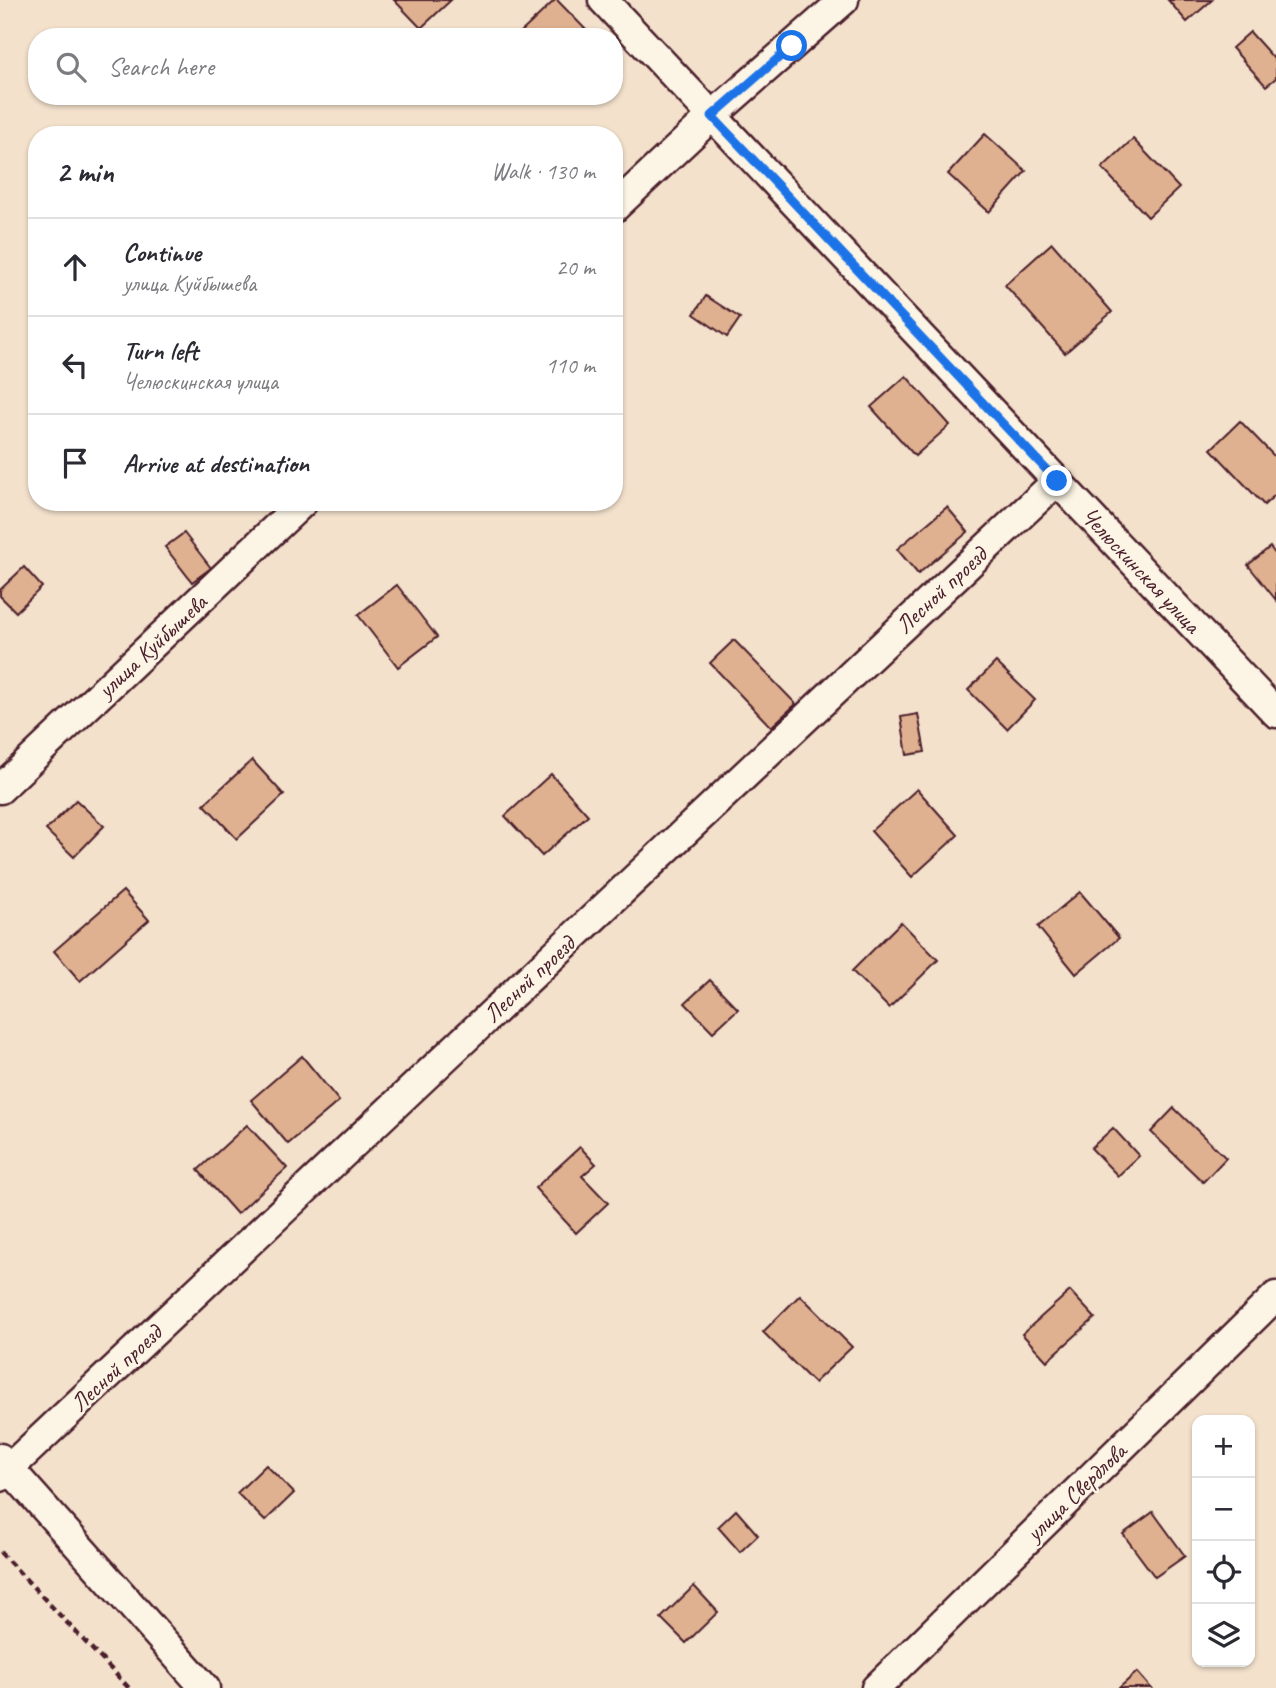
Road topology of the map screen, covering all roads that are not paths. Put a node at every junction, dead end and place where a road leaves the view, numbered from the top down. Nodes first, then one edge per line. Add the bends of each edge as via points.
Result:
1 (603, 0) edge
2 (844, 0) edge
3 (712, 116) junction
4 (623, 200) edge
5 (1057, 481) junction
6 (293, 511) edge
7 (1276, 713) edge
8 (0, 789) edge
9 (1276, 1296) edge
10 (3, 1468) edge
11 (205, 1688) edge
12 (876, 1688) edge

1 - 3 street, Челюскинская улица
2 - 3 street
3 - 4 street
3 - 5 street, Челюскинская улица
5 - 7 street, Челюскинская улица
5 - 10 street, Лесной проезд
6 - 8 street, улица Куйбышева
9 - 12 street, улица Свердлова
10 - 11 street

